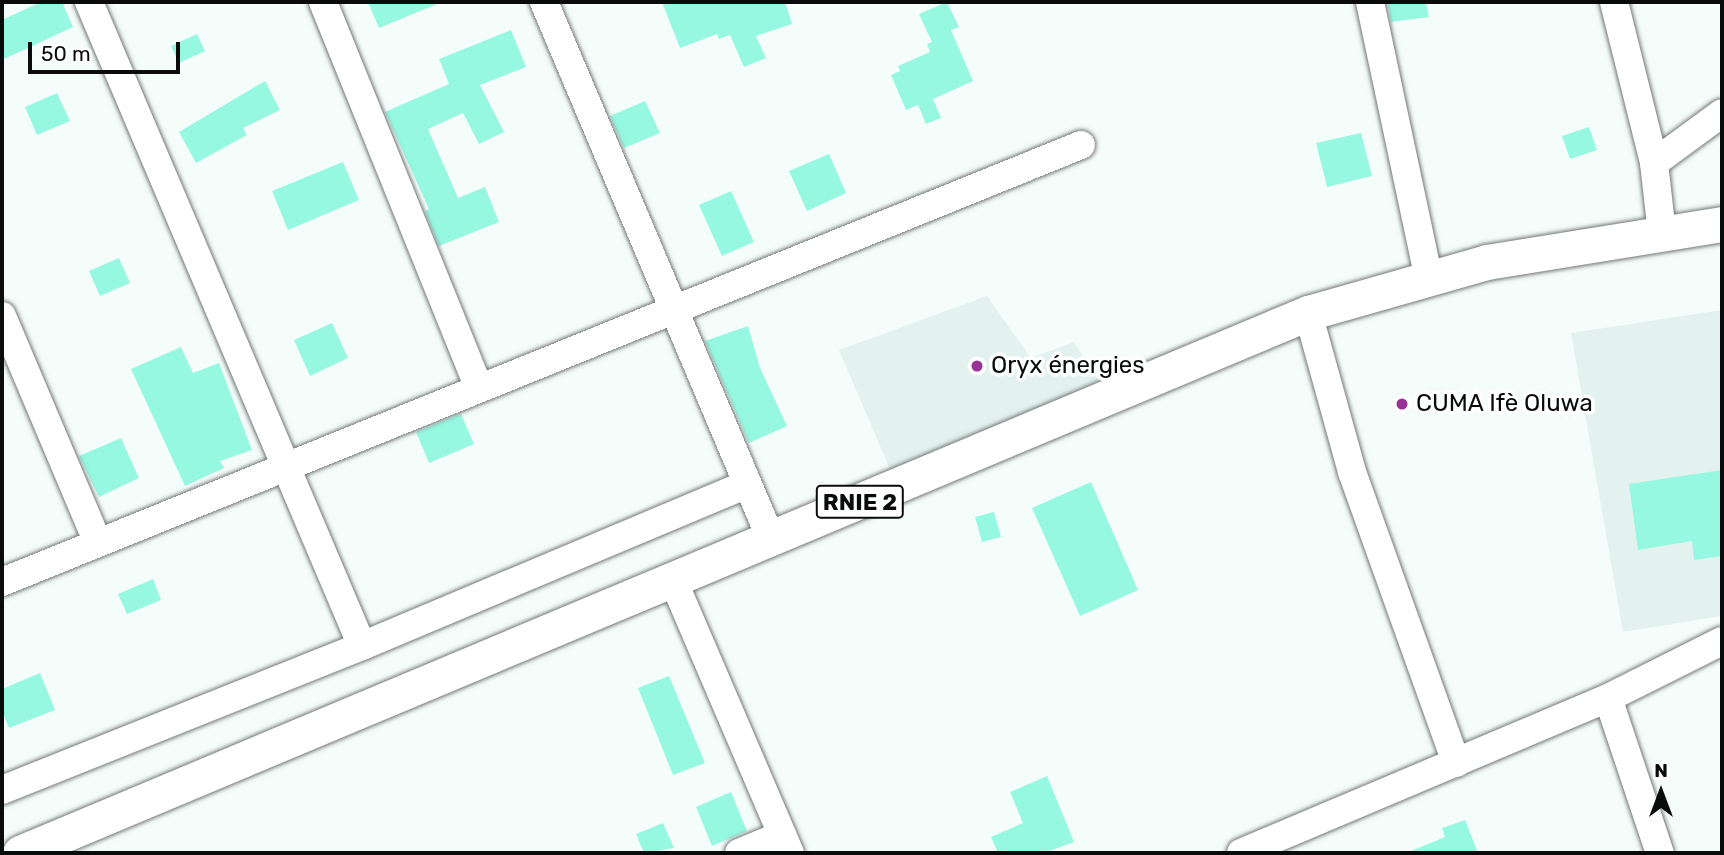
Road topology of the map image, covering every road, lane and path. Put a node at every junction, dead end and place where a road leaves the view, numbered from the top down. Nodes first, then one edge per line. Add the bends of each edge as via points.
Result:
1 (89, 2) edge
2 (323, 2) edge
3 (544, 2) edge
4 (1370, 2) edge
5 (1614, 2) edge
6 (1722, 113) edge
7 (1081, 145) dead end
8 (1654, 163) junction
9 (1722, 224) edge
10 (1662, 233) junction
11 (1428, 276) junction
12 (674, 310) junction
13 (1308, 313) junction
14 (2, 316) edge
15 (479, 389) junction
16 (286, 467) junction
17 (747, 484) junction
18 (771, 540) junction
19 (98, 543) junction
20 (673, 580) junction
21 (2, 582) edge
22 (1722, 641) edge
23 (362, 646) junction
24 (1608, 698) junction
25 (1455, 762) junction
26 (2, 790) edge
27 (786, 844) edge
28 (20, 853) edge
29 (739, 853) edge
30 (1241, 853) edge
31 (1660, 853) edge

1 - 16 street
2 - 15 street
3 - 12 street
4 - 11 street
5 - 8 street
6 - 8 street
7 - 12 street
8 - 10 street
9 - 10 main road, RNIE 2
10 - 11 main road, RNIE 2
11 - 13 main road, RNIE 2
12 - 15 street
12 - 17 street
13 - 18 main road, RNIE 2
13 - 25 street via 1352,472
14 - 19 street
15 - 16 street
16 - 19 street
16 - 23 street
17 - 18 street
17 - 23 street
18 - 20 main road, RNIE 2
19 - 21 street
20 - 27 street
20 - 28 main road, RNIE 2
22 - 24 street
23 - 26 street
24 - 25 street
24 - 31 street
25 - 30 street
27 - 29 street

